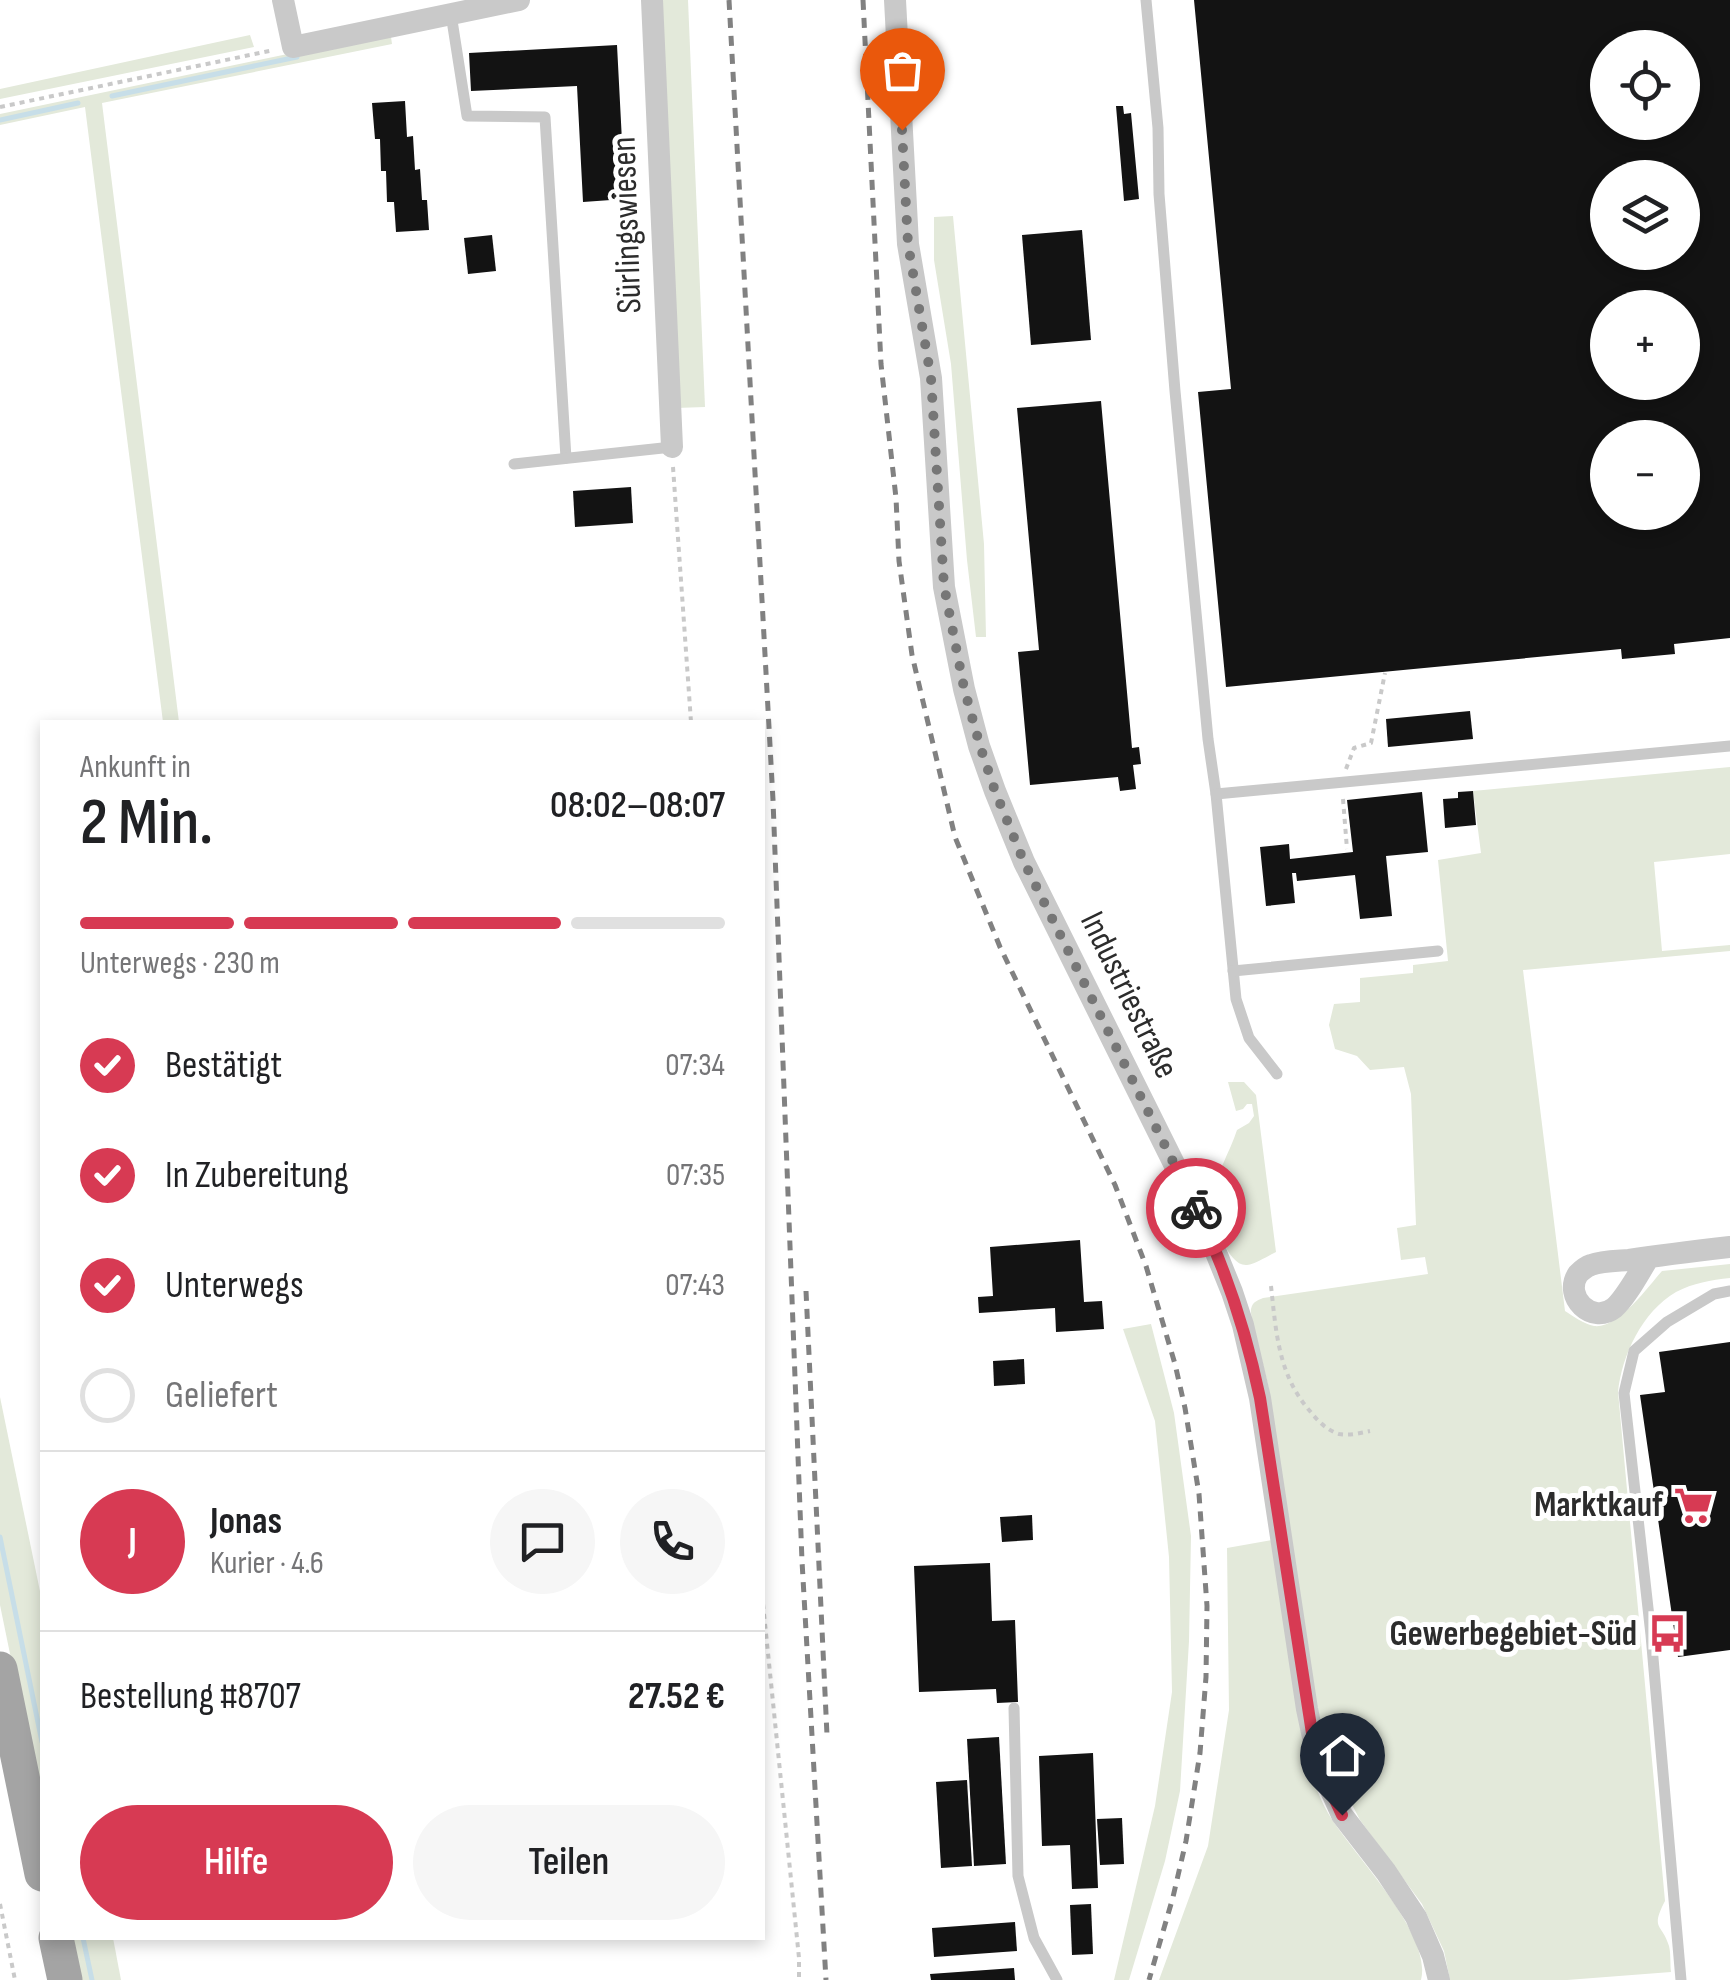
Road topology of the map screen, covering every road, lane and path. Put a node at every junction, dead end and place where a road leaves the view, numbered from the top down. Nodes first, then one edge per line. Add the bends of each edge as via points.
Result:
1 (283, 0) edge
2 (520, 0) edge
3 (652, 0) edge
4 (896, 0) edge
5 (1146, 0) edge
6 (451, 14) junction
7 (293, 46) junction
8 (0, 107) edge
9 (672, 448) junction
10 (566, 458) junction
11 (514, 464) dead end
12 (1385, 673) dead end
13 (691, 720) edge
14 (1730, 746) edge
15 (1344, 782) junction
16 (1216, 794) junction
17 (1348, 848) dead end
18 (1438, 951) dead end
19 (1233, 971) junction
20 (1277, 1074) dead end
21 (1730, 1248) edge
22 (1650, 1257) dead end
23 (1271, 1286) dead end
24 (1730, 1290) edge
25 (1370, 1431) dead end
26 (765, 1624) edge
27 (0, 1669) edge
28 (1014, 1708) dead end
29 (40, 1864) edge
30 (0, 1904) edge
31 (56, 1940) edge
32 (16, 1980) edge
33 (64, 1980) edge
34 (799, 1980) edge
35 (1057, 1980) edge
36 (1439, 1980) edge
37 (1681, 1980) edge

1 - 7 street
2 - 6 street
3 - 9 street, Sürlingswiesen
4 - 36 street, Industriestraße via 908,244 931,378 944,586 974,726 1024,862 1232,1292 1260,1398 1314,1746 1342,1815 1426,1936
5 - 16 lane via 1175,390
6 - 7 street
6 - 10 lane via 468,116 545,118
7 - 8 path
9 - 10 lane
9 - 13 path
10 - 11 lane
12 - 15 path via 1371,743 1354,748
14 - 15 lane
15 - 16 lane
15 - 17 path
16 - 19 lane
18 - 19 lane
19 - 20 lane via 1249,1038
21 - 22 street
23 - 25 path via 1282,1366 1296,1394 1333,1432
24 - 37 lane via 1666,1322 1634,1351 1624,1392
26 - 34 path
27 - 29 main road
28 - 35 lane via 1018,1876 1034,1938
30 - 32 path
31 - 33 main road

